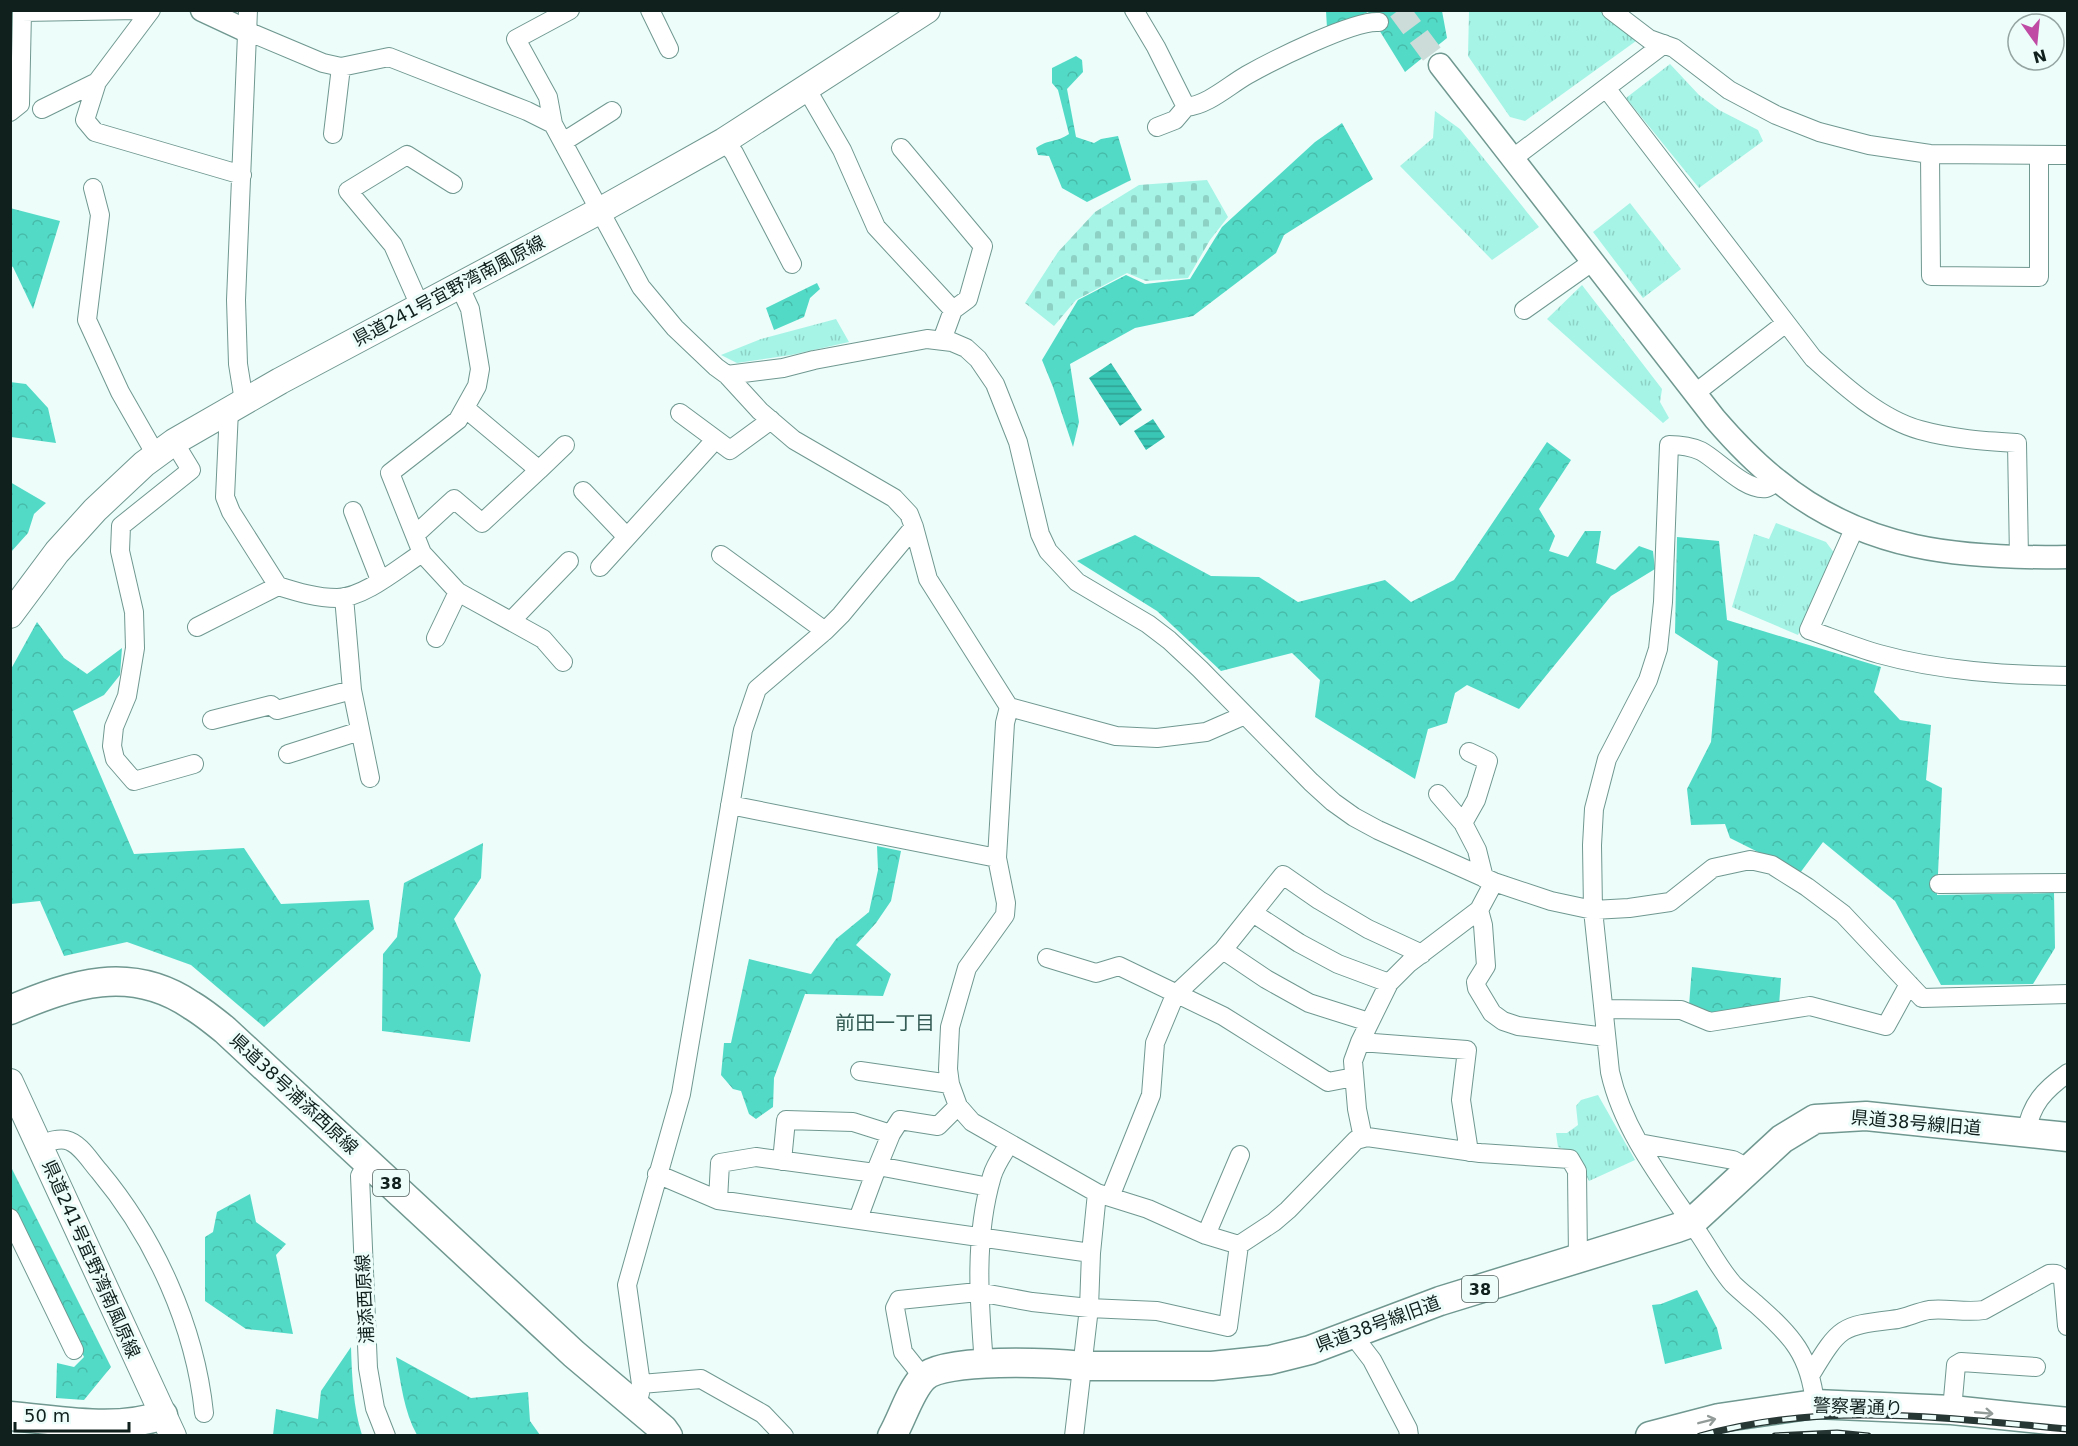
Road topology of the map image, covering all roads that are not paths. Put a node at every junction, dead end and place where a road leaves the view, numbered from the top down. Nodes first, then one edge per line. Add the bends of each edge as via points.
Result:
1 (139, 10) edge
2 (151, 10) edge
3 (202, 10) edge
4 (570, 10) edge
5 (650, 10) edge
6 (927, 10) edge
7 (1134, 10) edge
8 (1611, 10) edge
9 (544, 16) edge
10 (248, 21) edge
11 (1379, 22) dead end
12 (1664, 44) junction
13 (669, 49) dead end
14 (1440, 65) tunnel mouth
15 (341, 67) junction
16 (97, 82) junction
17 (806, 88) junction
18 (1606, 88) junction
19 (1186, 107) junction
20 (42, 109) dead end
21 (612, 111) dead end
22 (10, 112) edge
23 (553, 124) junction
24 (1157, 128) dead end
25 (333, 134) dead end
26 (724, 141) junction
27 (563, 142) junction
28 (901, 148) dead end
29 (1930, 154) junction
30 (2039, 155) junction
31 (2067, 155) edge
32 (1512, 159) junction
33 (242, 175) junction
34 (453, 184) dead end
35 (93, 188) dead end
36 (601, 210) junction
37 (1592, 262) junction
38 (792, 264) dead end
39 (459, 285) junction
40 (420, 306) junction
41 (953, 310) junction
42 (1524, 310) dead end
43 (1786, 323) junction
44 (942, 340) junction
45 (727, 375) junction
46 (1694, 394) junction
47 (237, 406) junction
48 (465, 408) junction
49 (680, 413) dead end
50 (771, 420) junction
51 (715, 440) junction
52 (564, 445) dead end
53 (165, 449) junction
54 (538, 470) junction
55 (1778, 481) junction
56 (583, 491) dead end
57 (353, 511) dead end
58 (915, 527) junction
59 (1855, 527) junction
60 (415, 535) junction
61 (627, 537) junction
62 (422, 553) junction
63 (722, 555) dead end
64 (2067, 557) edge
65 (2019, 558) junction
66 (569, 561) dead end
67 (600, 567) dead end
68 (380, 580) junction
69 (278, 586) junction
70 (458, 592) junction
71 (344, 597) junction
72 (10, 615) edge
73 (511, 621) junction
74 (197, 627) dead end
75 (825, 632) junction
76 (436, 638) dead end
77 (563, 662) dead end
78 (2067, 676) edge
79 (352, 690) junction
80 (2067, 693) edge
81 (1009, 707) junction
82 (1245, 715) junction
83 (212, 720) dead end
84 (360, 731) junction
85 (1469, 752) dead end
86 (288, 754) dead end
87 (194, 764) dead end
88 (370, 778) dead end
89 (1438, 794) dead end
90 (730, 805) junction
91 (1463, 823) junction
92 (997, 858) junction
93 (1489, 880) junction
94 (2067, 883) edge
95 (1939, 885) dead end
96 (1479, 910) junction
97 (1593, 910) junction
98 (1253, 913) junction
99 (1223, 950) junction
100 (1422, 954) junction
101 (1047, 958) dead end
102 (1389, 983) junction
103 (1909, 984) junction
104 (2067, 994) edge
105 (1175, 995) junction
106 (1604, 1009) junction
107 (10, 1010) edge
108 (1370, 1022) junction
109 (1606, 1037) junction
110 (1360, 1042) junction
111 (860, 1071) dead end
112 (2067, 1073) edge
113 (1354, 1077) junction
114 (10, 1082) edge
115 (950, 1084) junction
116 (958, 1106) junction
117 (891, 1134) junction
118 (2026, 1134) junction
119 (2067, 1137) edge
120 (1363, 1138) junction
121 (1639, 1143) junction
122 (1009, 1144) junction
123 (39, 1145) junction
124 (1469, 1152) junction
125 (1240, 1155) dead end
126 (782, 1161) junction
127 (368, 1162) junction
128 (1748, 1168) junction
129 (876, 1169) junction
130 (657, 1174) junction
131 (989, 1187) junction
132 (1104, 1195) junction
133 (718, 1200) junction
134 (10, 1218) edge
135 (858, 1219) junction
136 (1691, 1222) junction
137 (1206, 1235) junction
138 (980, 1237) junction
139 (1239, 1245) junction
140 (1091, 1253) junction
141 (1578, 1259) junction
142 (978, 1292) junction
143 (1089, 1308) junction
144 (2067, 1326) edge
145 (1352, 1334) junction
146 (74, 1350) dead end
147 (984, 1364) junction
148 (1083, 1366) junction
149 (2036, 1367) dead end
150 (1811, 1374) junction
151 (923, 1377) junction
152 (638, 1395) junction
153 (1815, 1404) junction
154 (1952, 1410) junction
155 (204, 1413) dead end
156 (10, 1416) edge
157 (2067, 1422) edge
158 (168, 1425) edge
159 (10, 1434) edge
160 (31, 1436) edge
161 (386, 1436) edge
162 (668, 1436) edge
163 (784, 1436) edge
164 (892, 1436) edge
165 (1074, 1436) edge
166 (1409, 1436) edge
167 (1650, 1436) edge

1 - 22 street via 22,12 20,104
2 - 16 street
3 - 10 street
4 - 9 street
5 - 13 street
6 - 17 main road, 県道241号宜野湾南風原線
7 - 19 street
8 - 12 street via 1649,39
9 - 23 street via 516,39 548,97
10 - 15 street via 323,63
10 - 33 street
11 - 19 street via 1368,21 1320,40 1248,74 1196,106
12 - 18 street
12 - 29 street via 1729,90 1797,124 1846,140
14 - 32 street
15 - 23 street via 389,57
15 - 25 street
16 - 20 street
16 - 33 street via 85,120 95,132
17 - 26 main road, 県道241号宜野湾南風原線
17 - 41 street via 842,150 876,227
18 - 32 street
18 - 43 street
19 - 24 street via 1175,120
21 - 27 street
23 - 27 street
26 - 36 main road, 県道241号宜野湾南風原線
26 - 38 street
27 - 36 street
28 - 41 street via 983,246 968,298
29 - 30 street
29 - 30 street via 1931,276 1942,277 2039,277
30 - 31 street
32 - 37 street
33 - 47 street via 236,300
34 - 40 street via 407,155 348,191 393,245
35 - 53 street via 100,215 87,320 120,392
36 - 39 main road, 県道241号宜野湾南風原線
36 - 45 street via 641,287 675,328
37 - 42 street
37 - 46 street
39 - 40 main road, 県道241号宜野湾南風原線
39 - 48 street via 470,309 480,369 477,386
40 - 47 main road, 県道241号宜野湾南風原線
41 - 44 street
43 - 46 street
43 - 65 street via 1813,358 1878,411 1918,430 2017,443
44 - 45 street via 927,339 783,368
44 - 82 street via 966,348 995,384 1018,442 1040,534 1048,551 1077,582 1169,640
45 - 50 street
46 - 55 street via 1735,441
47 - 53 main road, 県道241号宜野湾南風原線
47 - 69 street via 225,497
48 - 54 street
48 - 60 street via 458,420 390,473
49 - 51 street
50 - 51 street via 730,450
50 - 58 street via 794,440 894,498
51 - 61 street
52 - 54 street
53 - 72 main road, 県道241号宜野湾南風原線 via 121,484 57,552
53 - 87 street via 190,470 121,526 120,551 134,612 135,648 127,696 114,727 112,746 115,759 134,781
54 - 60 street via 482,523 454,499
55 - 59 street
55 - 97 street via 1766,488 1754,486 1699,450 1669,445 1658,649 1647,680 1607,759 1594,809
56 - 61 street
57 - 68 street
58 - 75 street
58 - 81 street via 928,579
59 - 65 street via 1900,544 1930,550
59 - 78 street via 1809,630 1880,654 1951,668
60 - 62 street
61 - 67 street
62 - 68 street
62 - 70 street
63 - 75 street
64 - 65 street
66 - 73 street
68 - 71 street
69 - 71 street via 306,594
69 - 74 street
70 - 73 street
70 - 76 street
71 - 79 street
73 - 77 street via 543,639
75 - 90 street via 757,689 743,730
78 - 80 street
79 - 83 street via 277,710 271,705
79 - 84 street
81 - 82 street via 1116,736 1157,738 1206,732
81 - 92 street
82 - 93 street via 1311,782 1354,817
84 - 86 street
84 - 88 street
85 - 91 street via 1488,761 1476,800
89 - 91 street
90 - 92 street
90 - 130 street via 681,1094
91 - 93 street
92 - 115 street via 1005,915 967,968 950,1027
93 - 96 street
93 - 97 street
94 - 95 street
96 - 100 street
96 - 109 street via 1486,966 1476,982 1492,1012 1503,1022 1518,1026
97 - 103 street via 1670,902 1713,868 1750,860 1772,865 1843,914
97 - 106 street
98 - 99 street
98 - 100 street via 1283,875 1368,929
98 - 102 street via 1338,964
99 - 105 street
99 - 108 street via 1308,1003
100 - 102 street
101 - 105 street via 1096,973 1119,966
102 - 108 street
103 - 104 street via 1922,998
103 - 106 street via 1886,1026 1810,1006 1710,1022 1682,1010
105 - 113 street via 1223,1016 1328,1082
105 - 132 street via 1155,1043 1151,1095
106 - 109 street
107 - 127 main road, 県道38号浦添西原線 / 38 via 70,987 109,981 142,984 174,995 225,1030
108 - 110 street
109 - 121 street via 1615,1095
110 - 113 street via 1353,1060
110 - 124 street via 1467,1050 1461,1100
111 - 115 street
112 - 118 street via 2050,1085 2033,1107
113 - 120 street
114 - 123 main road, 県道241号宜野湾南風原線
115 - 116 street
116 - 117 street via 938,1126 900,1120
116 - 122 street via 972,1122
117 - 126 street via 853,1122 786,1120
117 - 129 street
118 - 119 main road, 県道38号線旧道 / 38
118 - 128 main road, 県道38号線旧道 / 38 via 1866,1116 1827,1117 1802,1125
120 - 124 street
120 - 139 street via 1356,1140 1274,1222
121 - 128 street via 1733,1160
121 - 136 street
122 - 131 street
122 - 132 street
123 - 155 street via 65,1140 81,1150 153,1250 201,1380
123 - 158 main road, 県道241号宜野湾南風原線
124 - 141 street via 1570,1159 1577,1171
125 - 137 street
126 - 129 street
126 - 133 street via 756,1157 720,1163
127 - 152 main road, 県道38号浦添西原線 / 38 via 574,1354
127 - 161 street, 浦添西原線 / 38 via 360,1176 368,1368 375,1408
128 - 136 main road, 県道38号線旧道 / 38
129 - 131 street
129 - 135 street
130 - 133 street
130 - 152 street via 627,1285
131 - 138 street
132 - 137 street via 1148,1209
132 - 140 street
133 - 135 street
134 - 146 street
135 - 138 street
136 - 141 main road, 県道38号線旧道 / 38
136 - 150 street via 1733,1283 1784,1329
137 - 139 street
138 - 140 street
138 - 142 street
139 - 143 street via 1228,1327 1157,1311
140 - 143 street
141 - 145 main road, 県道38号線旧道 / 38 via 1440,1300
142 - 143 street
142 - 147 street
142 - 151 street via 899,1300 895,1308 903,1352
143 - 148 street
144 - 150 street via 2063,1280 2055,1273 2049,1274 1984,1310 1930,1310 1900,1319 1857,1324 1835,1337
145 - 148 main road, 県道38号線旧道 / 38 via 1270,1360 1212,1366
145 - 166 street via 1372,1360
147 - 148 main road, 県道38号線旧道 / 38
147 - 151 main road, 県道38号線旧道 / 38 via 944,1367
148 - 165 street
149 - 154 street via 1961,1362 1956,1365
150 - 153 street
151 - 164 main road
152 - 162 main road, 県道38号浦添西原線 / 38
152 - 163 street via 700,1379 763,1414
153 - 154 main road, 警察署通り
167 -> 153 main road, 警察署通り via 1719,1418
154 -> 157 main road, 警察署通り
156 - 158 main road
159 - 160 main road

